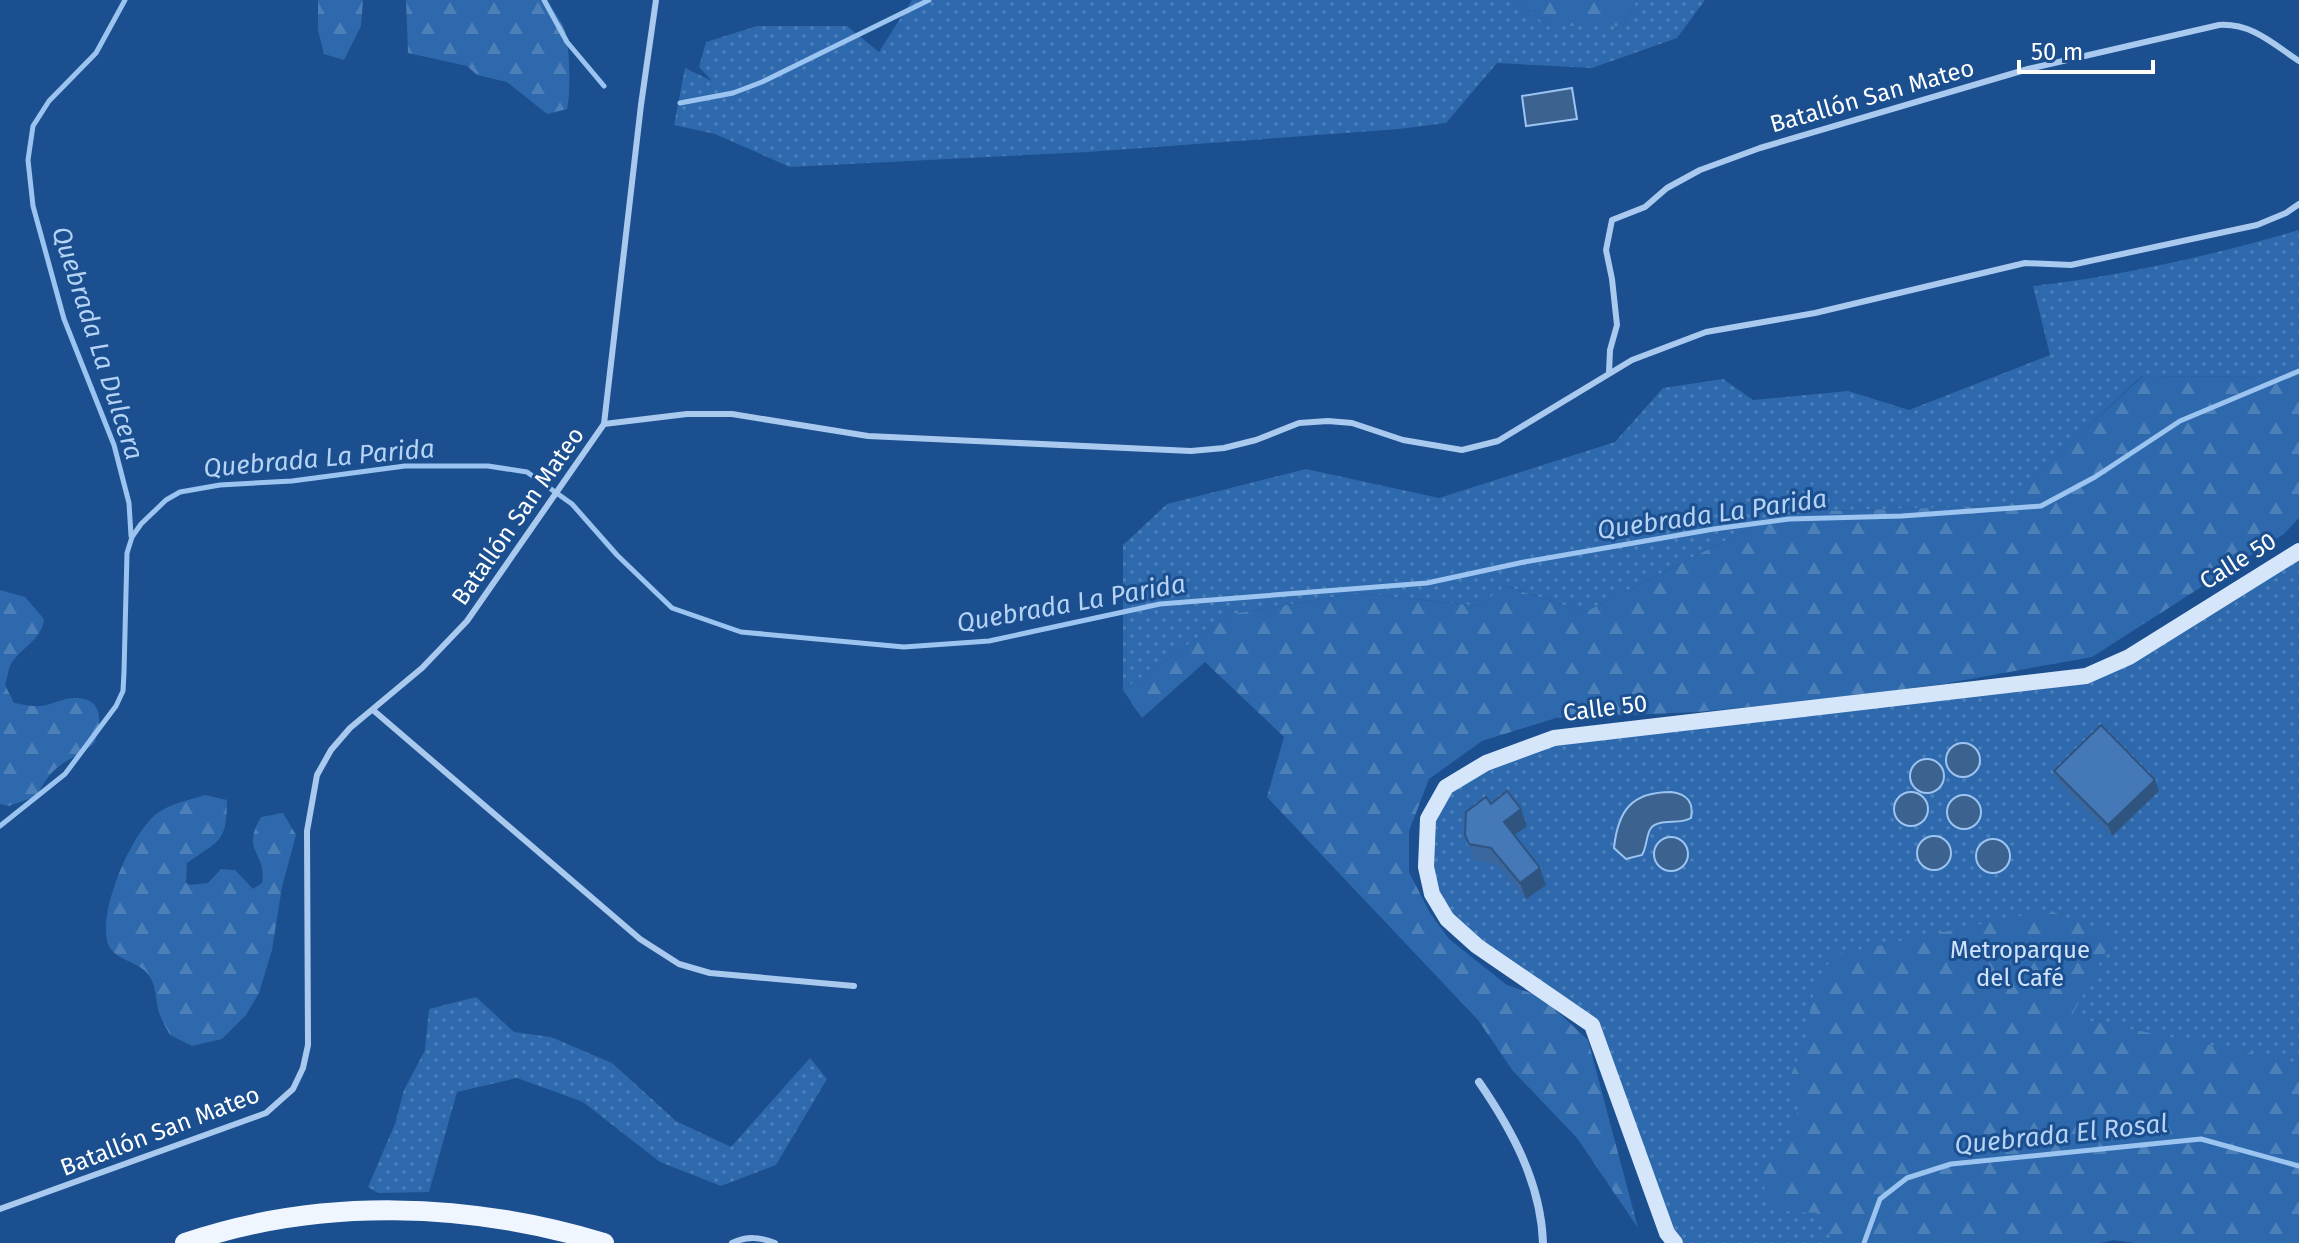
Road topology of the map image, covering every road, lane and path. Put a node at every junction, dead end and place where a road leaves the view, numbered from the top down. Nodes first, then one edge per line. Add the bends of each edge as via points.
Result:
1 (656, 0) edge
2 (2299, 61) edge
3 (2299, 204) edge
4 (1609, 373) junction
5 (604, 424) junction
6 (2299, 551) edge
7 (373, 710) junction
8 (854, 986) dead end
9 (1479, 1082) dead end
10 (0, 1209) edge
11 (185, 1243) edge
12 (604, 1243) edge
13 (732, 1243) edge
14 (775, 1243) edge
15 (1543, 1243) edge
16 (1675, 1243) edge

1 - 5 lane
2 - 4 lane, Batallón San Mateo via 2249,27 2219,25 2028,69 1700,170 1645,207 1612,220 1606,250 1617,325
3 - 4 lane, Batallón San Mateo via 2271,220 2226,232 2071,265 2025,263 1815,313 1706,332 1655,349
4 - 5 lane, Batallón San Mateo via 1498,441 1462,450 1340,421 1299,423 1240,444 1191,451 868,436 721,413
5 - 7 lane, Batallón San Mateo via 467,621
6 - 16 street, Calle 50 via 2129,657 2086,676 1554,738 1486,763 1446,787 1428,819 1426,867 1432,894 1447,919 1477,946 1592,1025
7 - 8 lane via 640,939 679,964 710,973
7 - 10 lane, Batallón San Mateo via 331,750 312,794 307,841 308,1045 293,1089 256,1119
9 - 15 street via 1529,1170
11 - 12 main road via 276,1219 396,1211 490,1217
13 - 14 lane via 760,1238

